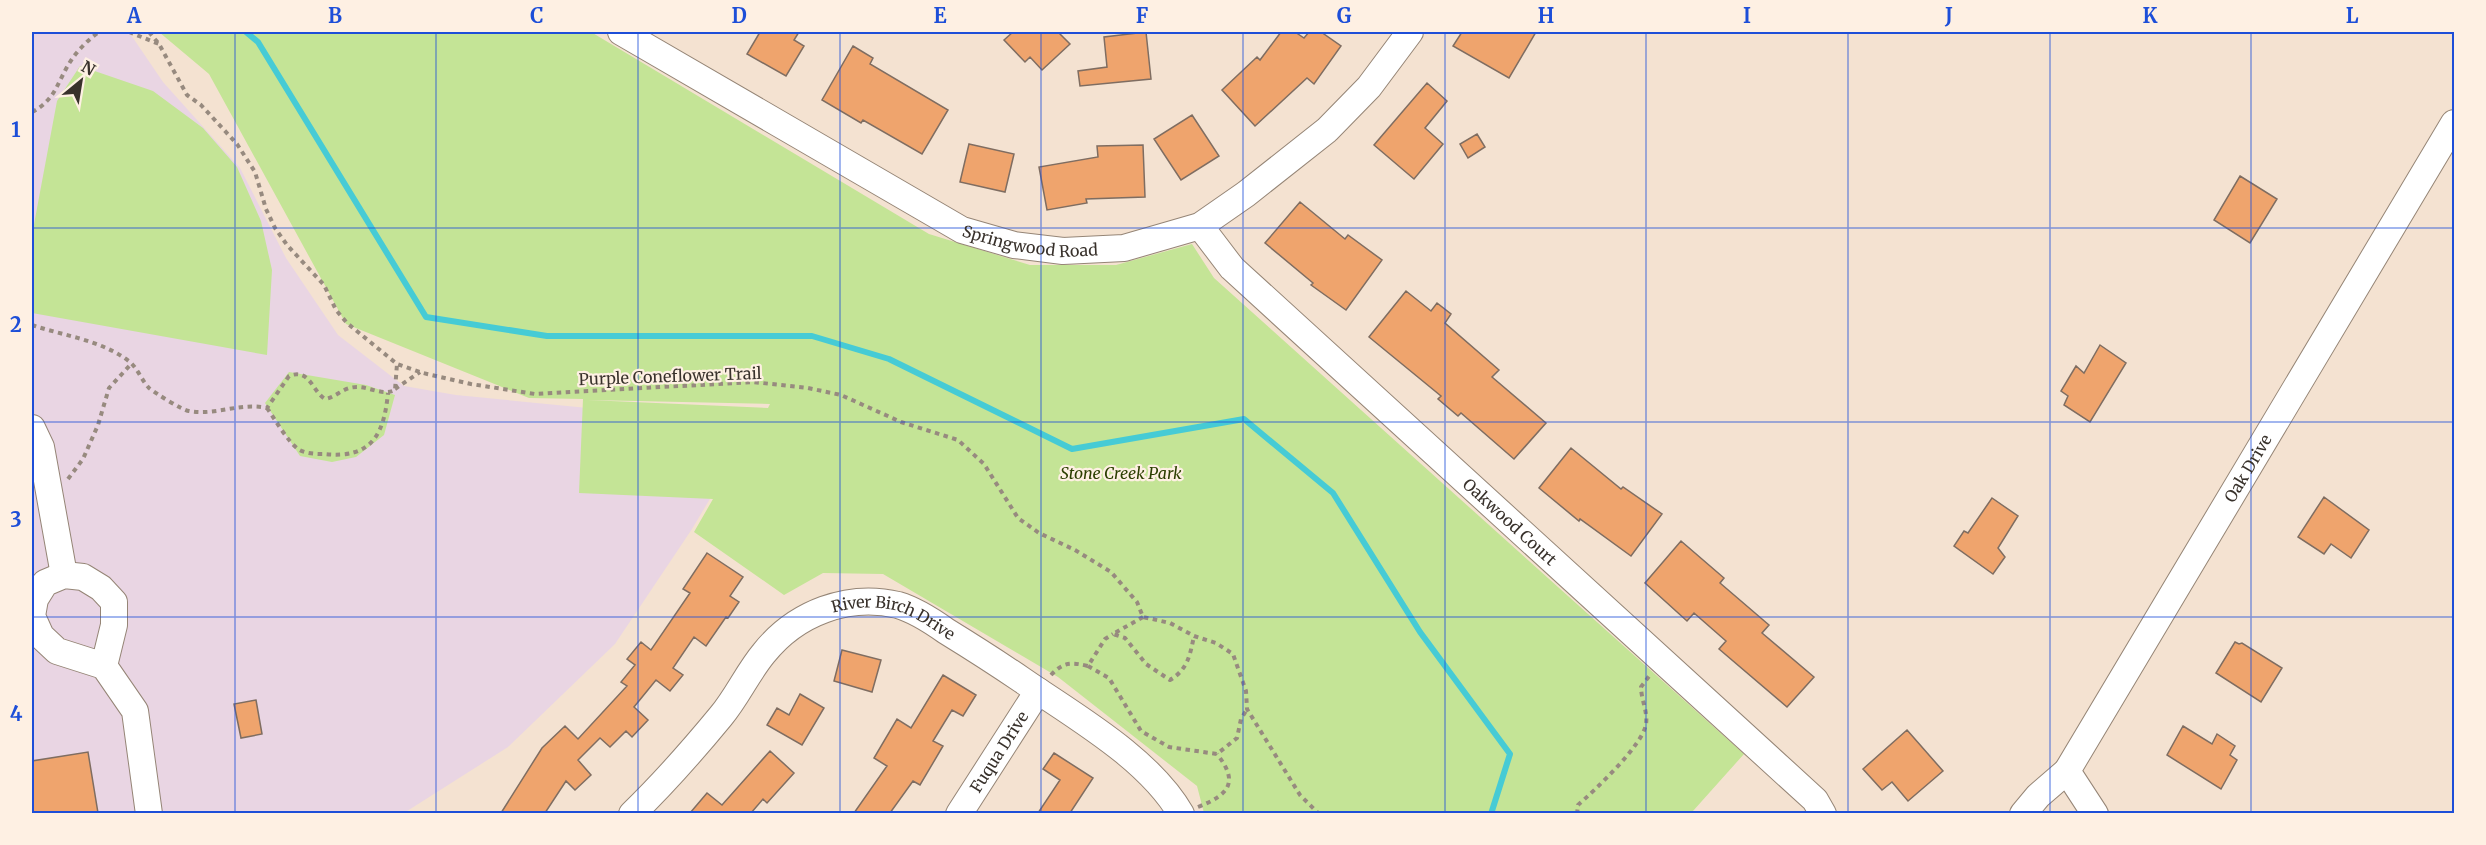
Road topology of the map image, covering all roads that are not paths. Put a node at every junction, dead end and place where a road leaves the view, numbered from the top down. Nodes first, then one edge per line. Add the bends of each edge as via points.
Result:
1 (621, 32) edge
2 (1410, 32) edge
3 (2454, 123) edge
4 (1200, 226) junction
5 (32, 428) edge
6 (64, 574) junction
7 (104, 666) junction
8 (1043, 684) junction
9 (2067, 771) junction
10 (1189, 810) edge
11 (149, 813) edge
12 (632, 813) edge
13 (959, 813) edge
14 (1823, 813) edge
15 (2023, 813) edge
16 (2095, 813) edge

1 - 4 street, Springwood Road via 962,230 1014,245 1063,251 1124,248
2 - 4 street, Springwood Road via 1369,87 1327,130
3 - 9 street, Oak Drive
4 - 14 street, Oakwood Court via 1232,268 1815,800
5 - 6 street via 41,447
6 - 7 street via 83,577 114,602 114,625
6 - 7 street via 45,583 35,599 32,616 41,636 57,651
7 - 11 street via 135,711
8 - 10 street, River Birch Drive
8 - 12 street, River Birch Drive via 899,605 867,602 831,606 812,613 765,652 723,715
8 - 13 street, Fuqua Drive
9 - 15 street, Oak Drive
9 - 16 street

